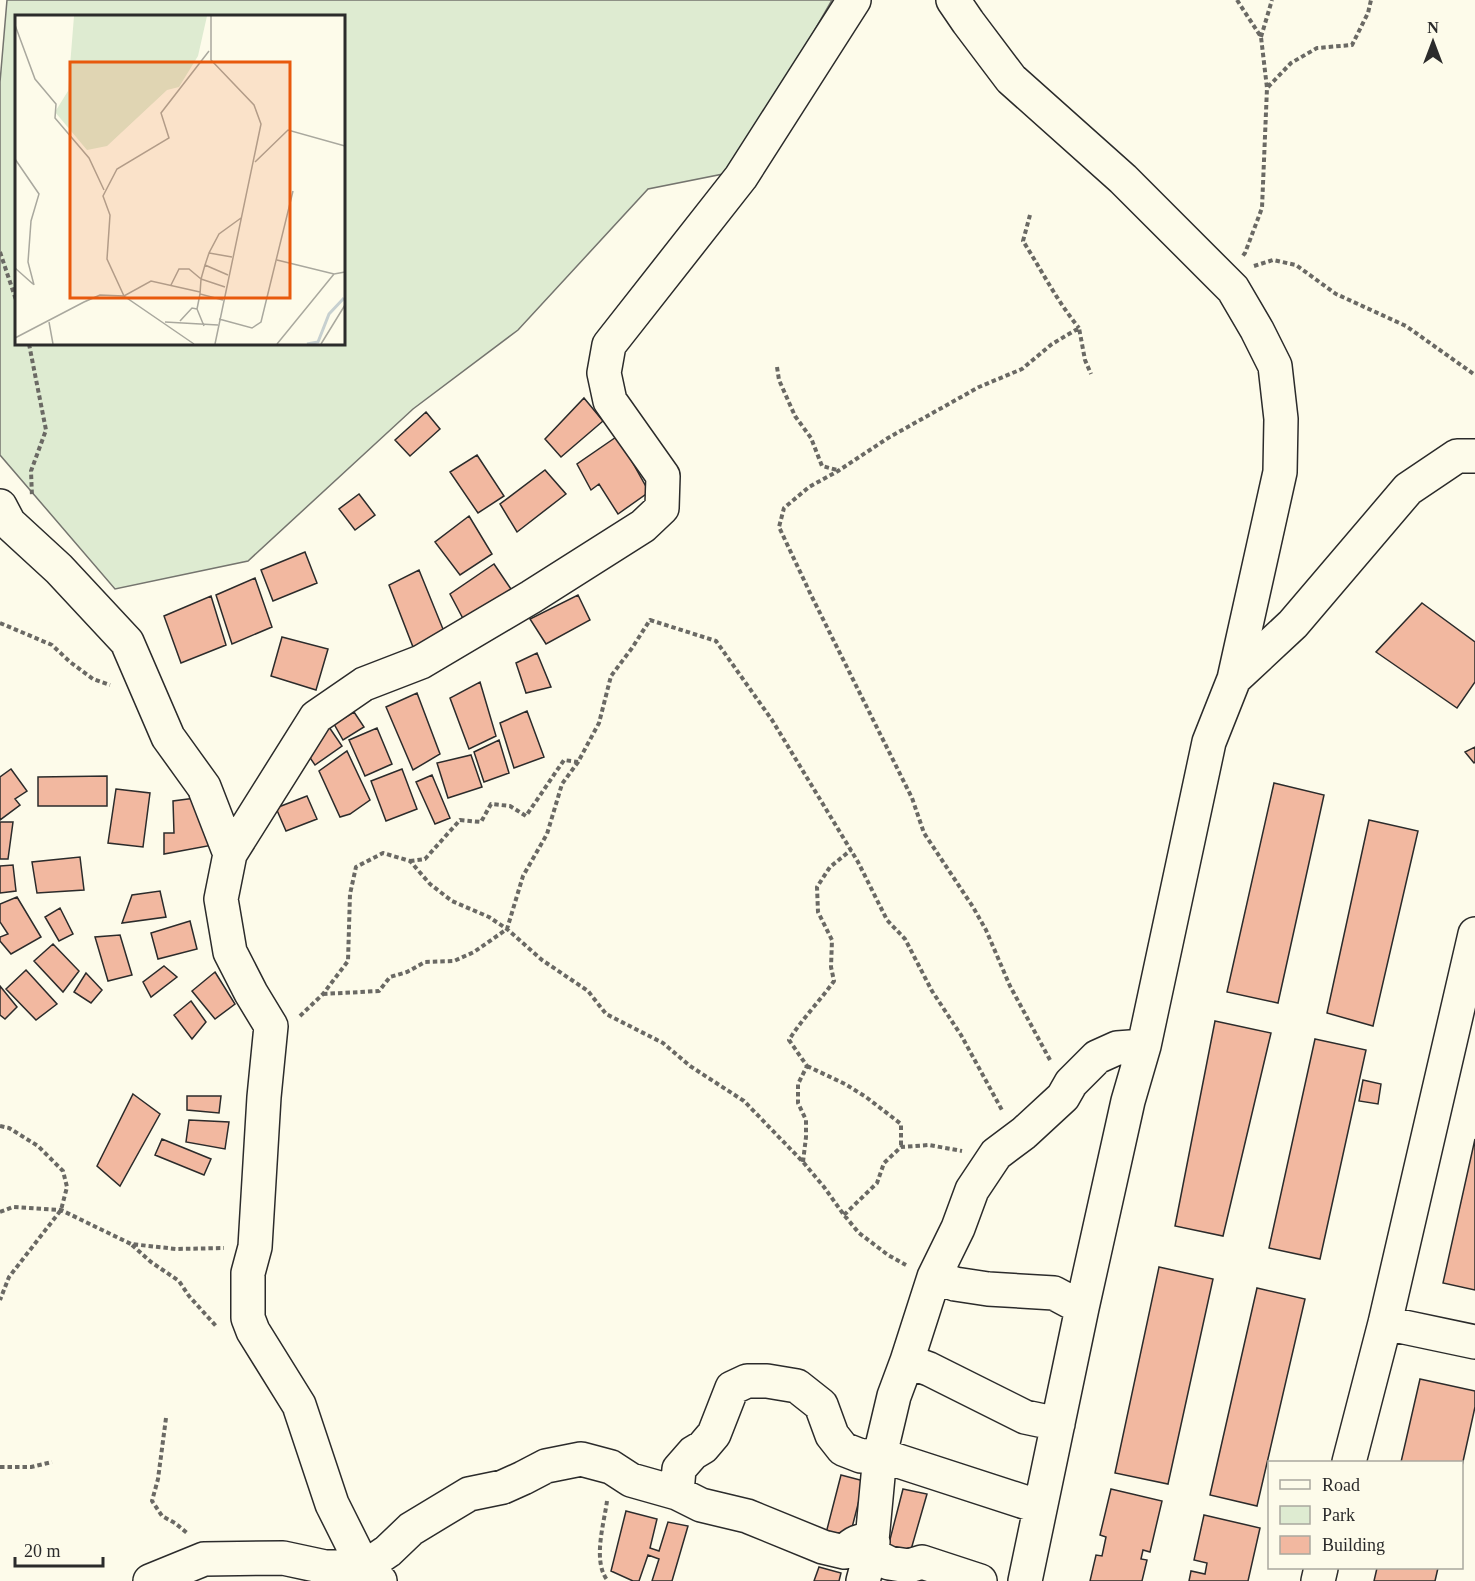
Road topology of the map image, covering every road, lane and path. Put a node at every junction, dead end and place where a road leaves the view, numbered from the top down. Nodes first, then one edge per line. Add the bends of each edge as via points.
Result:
1 (854, 0) edge
2 (953, 0) edge
3 (1237, 0) edge
4 (1272, 0) edge
5 (1371, 0) edge
6 (1261, 37) junction
7 (1268, 88) junction
8 (1030, 215) dead end
9 (0, 252) edge
10 (1232, 281) junction
11 (15, 297) edge
12 (1079, 328) junction
13 (29, 345) edge
14 (777, 367) dead end
15 (1091, 374) dead end
16 (1475, 375) edge
17 (1475, 456) edge
18 (838, 471) junction
19 (0, 506) edge
20 (34, 546) junction
21 (0, 623) edge
22 (1234, 680) junction
23 (111, 685) dead end
24 (578, 762) junction
25 (851, 850) junction
26 (230, 854) junction
27 (410, 861) junction
28 (507, 930) junction
29 (1475, 934) edge
30 (323, 994) junction
31 (270, 1035) junction
32 (1144, 1046) junction
33 (807, 1066) junction
34 (1071, 1083) junction
35 (0, 1126) edge
36 (1024, 1133) junction
37 (900, 1147) junction
38 (991, 1161) junction
39 (803, 1162) junction
40 (61, 1210) junction
41 (0, 1212) edge
42 (844, 1215) junction
43 (131, 1244) junction
44 (255, 1247) junction
45 (934, 1277) junction
46 (0, 1300) edge
47 (1082, 1308) junction
48 (1385, 1323) junction
49 (219, 1329) dead end
50 (1475, 1342) edge
51 (907, 1361) junction
52 (166, 1418) dead end
53 (1058, 1424) junction
54 (880, 1455) junction
55 (1349, 1461) edge
56 (52, 1462) dead end
57 (0, 1467) edge
58 (611, 1467) junction
59 (677, 1493) junction
60 (1040, 1507) junction
61 (193, 1539) dead end
62 (869, 1558) edge
63 (372, 1574) edge
64 (150, 1581) edge
65 (608, 1581) edge
66 (980, 1581) edge
67 (1025, 1581) edge

1 - 26 street via 741,177 609,345 604,373 610,401 663,476 662,508 643,526 531,597 421,662 364,684 316,717
2 - 10 street via 1011,79
3 - 6 path
4 - 6 path
5 - 7 path via 1352,45 1317,48 1291,63
6 - 7 path
7 - 10 path via 1262,208
8 - 12 path via 1023,242
9 - 11 path
10 - 16 path via 1273,260 1296,265 1336,294 1406,326
10 - 22 street via 1275,366 1281,419 1280,472
12 - 15 path
12 - 18 path via 1022,369 979,387
13 - 20 path via 46,430 31,471
14 - 18 path via 795,416 811,438 822,466
17 - 22 street via 1457,456 1408,489 1293,624
18 - 34 path via 809,487 784,508 779,527 912,798 924,833 986,930 1010,986 1051,1063
19 - 20 street via 9,523
20 - 26 street via 127,642 168,737 204,787
21 - 23 path via 52,645 93,679
22 - 32 street via 1209,742
24 - 25 path via 599,723 611,676 650,620 697,634 716,641 772,720
24 - 27 path via 564,760 526,816 510,806 491,804 481,822 460,820 425,859
24 - 28 path via 562,784 547,834 523,876
25 - 33 path via 830,867 817,887 818,912 832,940 834,981 789,1040
25 - 36 path via 887,920 905,939 1008,1121
26 - 31 street via 221,899 230,952 271,1026
27 - 28 path via 452,901 489,917
27 - 30 path via 383,853 356,867 350,894 348,961
28 - 30 path via 454,961 425,962 390,977 379,991
28 - 39 path via 588,991 606,1014 663,1043 744,1101
29 - 48 street
30 - 31 path via 279,1034
31 - 44 street
32 - 34 street via 1117,1048 1097,1058
32 - 47 street
33 - 37 path via 845,1084 901,1124
33 - 39 path via 798,1084 798,1103 806,1120
34 - 36 street via 1063,1097
35 - 40 path via 38,1146 63,1171 67,1187
36 - 38 street
37 - 38 path via 929,1145
37 - 42 path via 884,1163 877,1183
38 - 45 street via 972,1190
39 - 42 path
40 - 41 path via 13,1207
40 - 43 path
40 - 46 path via 9,1277
42 - 45 path via 859,1233 888,1255 918,1273
43 - 44 path via 176,1249
43 - 49 path via 179,1281
44 - 63 street via 248,1273 248,1318 299,1405 332,1504
45 - 47 street via 988,1289 1054,1293
45 - 51 street
47 - 53 street
48 - 50 street
48 - 55 street
51 - 53 street via 1025,1417
51 - 54 street
52 - 61 path via 152,1501 162,1516
53 - 60 street
54 - 59 street via 861,1456 843,1449 832,1435 821,1405 797,1386 747,1381 732,1388 714,1434 679,1468
54 - 60 street
54 - 62 street
56 - 57 path
58 - 59 street via 632,1480
58 - 63 street via 581,1459 564,1462 546,1466 503,1487 469,1494 411,1529 372,1562
58 - 65 path via 599,1558
59 - 62 street via 823,1547 844,1552 865,1540
60 - 67 street
62 - 66 street via 909,1566 922,1562
63 - 64 street via 283,1558 204,1559

